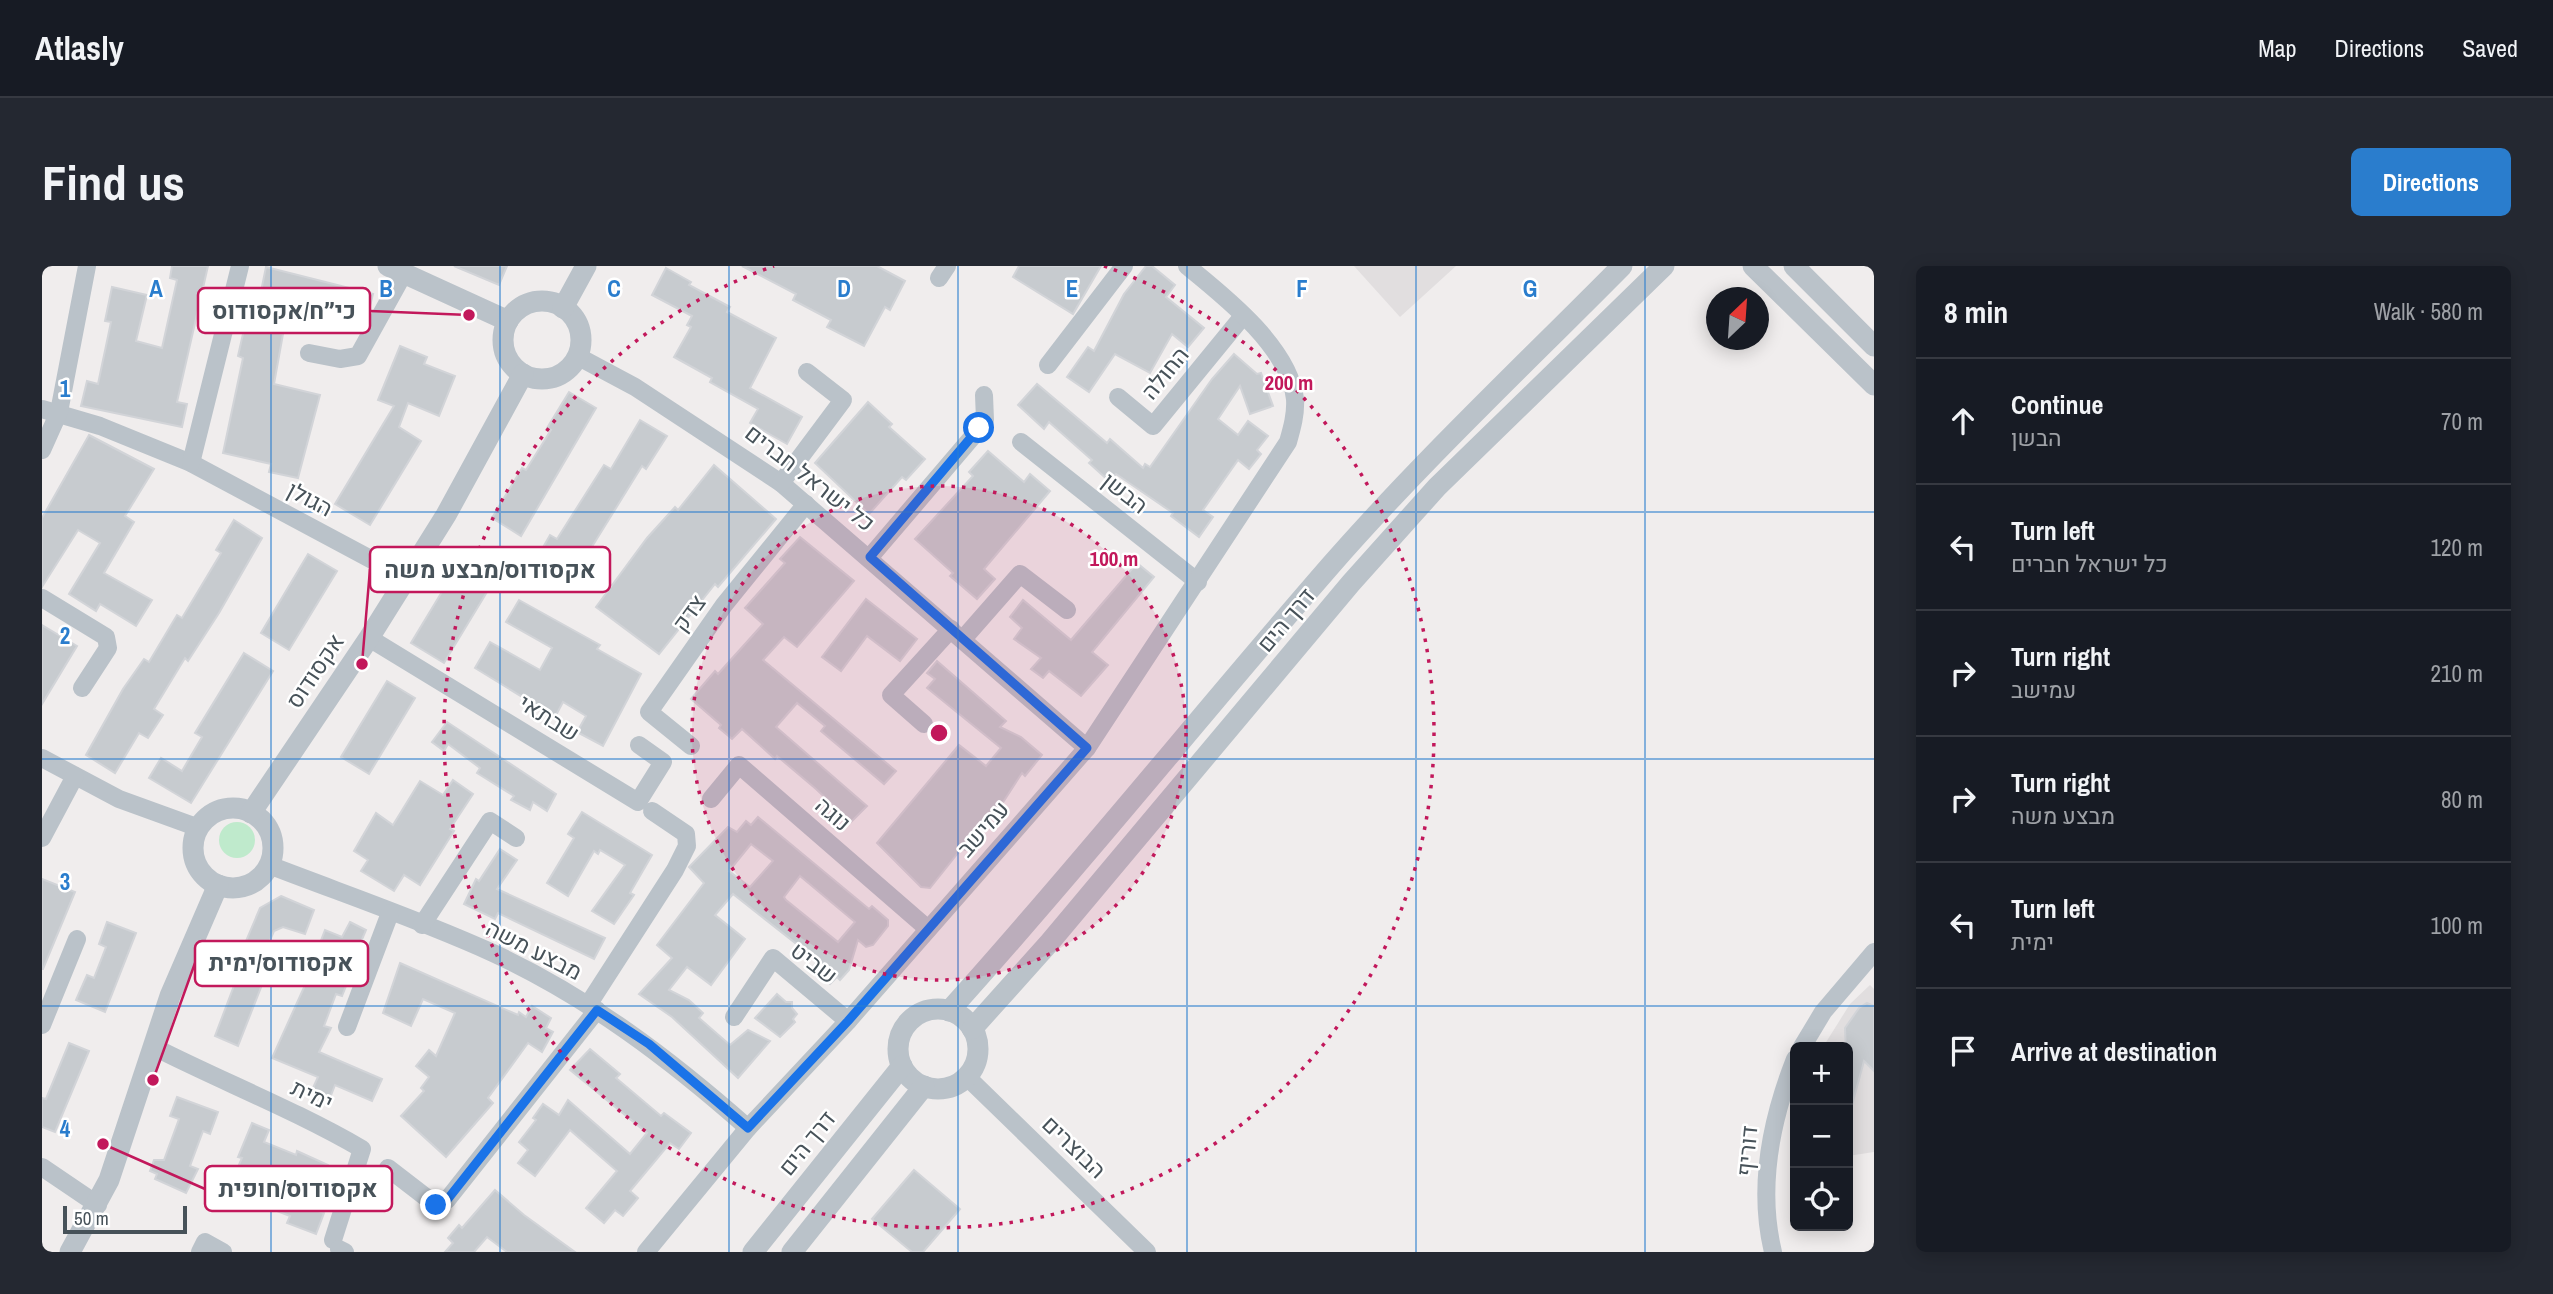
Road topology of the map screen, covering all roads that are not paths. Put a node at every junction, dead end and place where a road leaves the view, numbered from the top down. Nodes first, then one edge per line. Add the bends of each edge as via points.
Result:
1 (87, 266) edge
2 (240, 266) edge
3 (586, 266) edge
4 (1124, 266) edge
5 (1187, 266) edge
6 (1622, 266) edge
7 (1664, 266) edge
8 (1753, 266) edge
9 (1794, 266) edge
10 (396, 270) edge
11 (563, 308) junction
12 (1243, 316) junction
13 (508, 321) junction
14 (1874, 346) edge
15 (310, 353) dead end
16 (578, 356) junction
17 (1048, 365) dead end
18 (807, 372) dead end
19 (523, 374) junction
20 (1874, 385) edge
21 (984, 395) dead end
22 (1118, 397) dead end
23 (51, 410) edge
24 (1021, 442) dead end
25 (42, 450) edge
26 (191, 463) junction
27 (781, 483) junction
28 (806, 504) junction
29 (870, 557) junction
30 (406, 578) junction
31 (1198, 582) junction
32 (42, 598) edge
33 (1067, 610) dead end
34 (957, 634) junction
35 (369, 638) junction
36 (82, 688) dead end
37 (924, 724) dead end
38 (639, 745) dead end
39 (691, 746) dead end
40 (1087, 748) junction
41 (42, 758) edge
42 (75, 776) junction
43 (711, 799) dead end
44 (652, 811) dead end
45 (251, 813) junction
46 (199, 828) junction
47 (42, 838) edge
48 (516, 838) dead end
49 (270, 865) junction
50 (218, 885) junction
51 (390, 913) junction
52 (422, 925) junction
53 (928, 929) junction
54 (77, 939) dead end
55 (1874, 952) edge
56 (592, 1007) junction
57 (949, 1011) junction
58 (734, 1017) dead end
59 (848, 1021) junction
60 (42, 1024) edge
61 (347, 1027) dead end
62 (972, 1029) junction
63 (1805, 1042) edge
64 (154, 1047) junction
65 (902, 1066) junction
66 (1790, 1072) edge
67 (967, 1076) junction
68 (924, 1086) junction
69 (748, 1128) junction
70 (42, 1167) edge
71 (388, 1168) dead end
72 (98, 1205) junction
73 (339, 1247) edge
74 (70, 1252) edge
75 (200, 1252) edge
76 (223, 1252) edge
77 (646, 1252) edge
78 (753, 1252) edge
79 (792, 1252) edge
80 (1147, 1252) edge
81 (1773, 1252) edge

1 - 23 street
2 - 26 street
3 - 11 street
4 - 17 street
5 - 12 street
6 - 57 street, דרך הים via 1417,471 1331,565
7 - 62 street, דרך הים via 1428,497
8 - 20 street
9 - 14 street
10 - 13 street
10 - 15 street via 358,356 340,359
11 - 13 street via 527,304
11 - 16 street via 577,324
12 - 22 street, החולה via 1153,426
12 - 31 street, עמישב via 1287,372 1295,398 1294,421 1288,442
13 - 19 street via 504,351
16 - 19 street via 560,375 548,379
16 - 27 street, כל ישראל חברים via 635,387
18 - 27 street via 843,400
19 - 30 street, אקסודוס
21 - 29 street via 985,420
23 - 25 street
23 - 26 street, הגולן
24 - 31 street, הבשן
26 - 30 street, הגולן
27 - 28 street, כל ישראל חברים
28 - 29 street, כל ישראל חברים
28 - 39 street, צדק via 724,605 649,712
29 - 34 street, כל ישראל חברים
30 - 35 street, אקסודוס
31 - 40 street, עמישב
32 - 36 street via 106,637 108,648
33 - 34 street via 1020,574
34 - 37 street via 891,695
34 - 40 street, כל ישראל חברים
35 - 38 street, שבתאי via 638,802 663,762
35 - 45 street, אקסודוס
40 - 53 street, עמישב
41 - 42 street
42 - 46 street via 119,799
42 - 47 street
43 - 53 street, נוגה via 739,765
44 - 56 street via 686,834 687,846
45 - 46 street via 228,809 207,818
45 - 49 street via 268,830
46 - 50 street via 195,860
48 - 52 street via 490,821
49 - 50 street via 247,885
49 - 51 street, מבצע משה
50 - 64 street
51 - 52 street, מבצע משה
51 - 61 street
52 - 56 street, מבצע משה via 494,954
53 - 59 street, עמישב
54 - 60 street
55 - 63 street via 1822,1012
56 - 69 street, מבצע משה via 649,1044
56 - 71 street via 447,1200 436,1205
57 - 62 street via 965,1019
57 - 65 street via 931,1009 907,1023 899,1039
58 - 59 street, שביט via 773,958
59 - 69 street, עמישב
62 - 67 street via 978,1055
64 - 72 street
64 - 73 street, ימית via 241,1091 311,1119 362,1149
65 - 68 street
65 - 78 street, דרך הים
66 - 81 street, דוריף via 1770,1138 1767,1204
67 - 68 street via 951,1087
67 - 80 street, הבוצרים
68 - 79 street
69 - 77 street, עמישב
70 - 72 street
72 - 74 street
75 - 76 street via 205,1242

